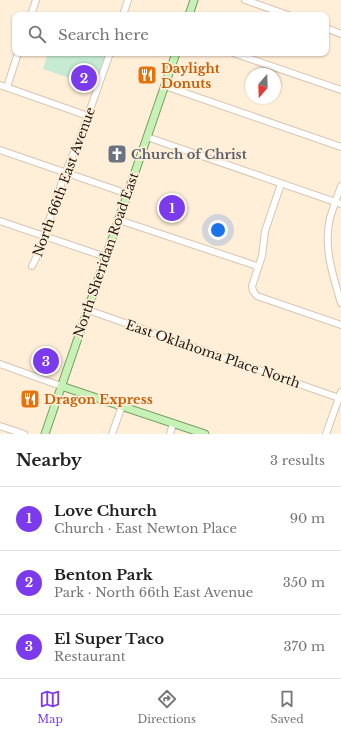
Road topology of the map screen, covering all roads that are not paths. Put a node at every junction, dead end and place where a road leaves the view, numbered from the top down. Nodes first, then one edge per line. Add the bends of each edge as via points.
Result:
1 (36, 0) edge
2 (128, 0) edge
3 (194, 0) edge
4 (245, 0) edge
5 (32, 12) edge
6 (124, 12) edge
7 (190, 12) edge
8 (279, 12) edge
9 (329, 29) edge
10 (341, 34) edge
11 (17, 56) edge
12 (109, 56) edge
13 (175, 56) edge
14 (242, 56) edge
15 (0, 85) edge
16 (165, 86) junction
17 (7, 87) junction
18 (341, 90) edge
19 (88, 116) junction
20 (147, 137) junction
21 (341, 147) edge
22 (0, 150) edge
23 (66, 172) junction
24 (281, 184) junction
25 (341, 186) edge
26 (128, 194) junction
27 (338, 203) edge
28 (119, 220) junction
29 (0, 221) edge
30 (44, 236) junction
31 (106, 257) junction
32 (32, 266) dead end
33 (258, 268) junction
34 (339, 290) edge
35 (341, 303) edge
36 (88, 310) junction
37 (341, 325) edge
38 (0, 364) edge
39 (61, 386) junction
40 (341, 392) edge
41 (339, 398) junction
42 (122, 406) junction
43 (174, 423) junction
44 (0, 426) edge
45 (24, 434) edge
46 (45, 434) edge
47 (112, 434) edge
48 (170, 434) edge
49 (204, 434) edge
50 (326, 434) edge

1 - 5 street
2 - 6 street
3 - 7 main road
4 - 8 street
9 - 10 street
11 - 17 street
12 - 19 street, North 66th East Avenue
13 - 16 main road, North Sheridan Road East
14 - 18 street
15 - 17 street
16 - 20 main road, North Sheridan Road East
16 - 21 street
17 - 19 street
19 - 23 street, North 66th East Avenue
20 - 24 street
20 - 26 main road, North Sheridan Road East
22 - 23 street
23 - 26 street
23 - 30 street, North 66th East Avenue
24 - 27 street
24 - 33 street via 265,231
25 - 27 street
26 - 28 main road, North Sheridan Road East
27 - 34 street via 330,219 328,239 331,265
28 - 31 main road, North Sheridan Road East
28 - 33 street
29 - 30 street
30 - 31 street
30 - 32 street, North 66th East Avenue
31 - 36 main road, North Sheridan Road East
33 - 37 street via 252,286 257,296
34 - 35 street
36 - 39 main road, North Sheridan Road East
36 - 41 street, East Oklahoma Place North
38 - 39 street
39 - 42 main road
39 - 46 main road, North Sheridan Road East
40 - 41 street
41 - 50 street
42 - 43 main road
42 - 47 street
43 - 48 street
43 - 49 main road
44 - 45 street

